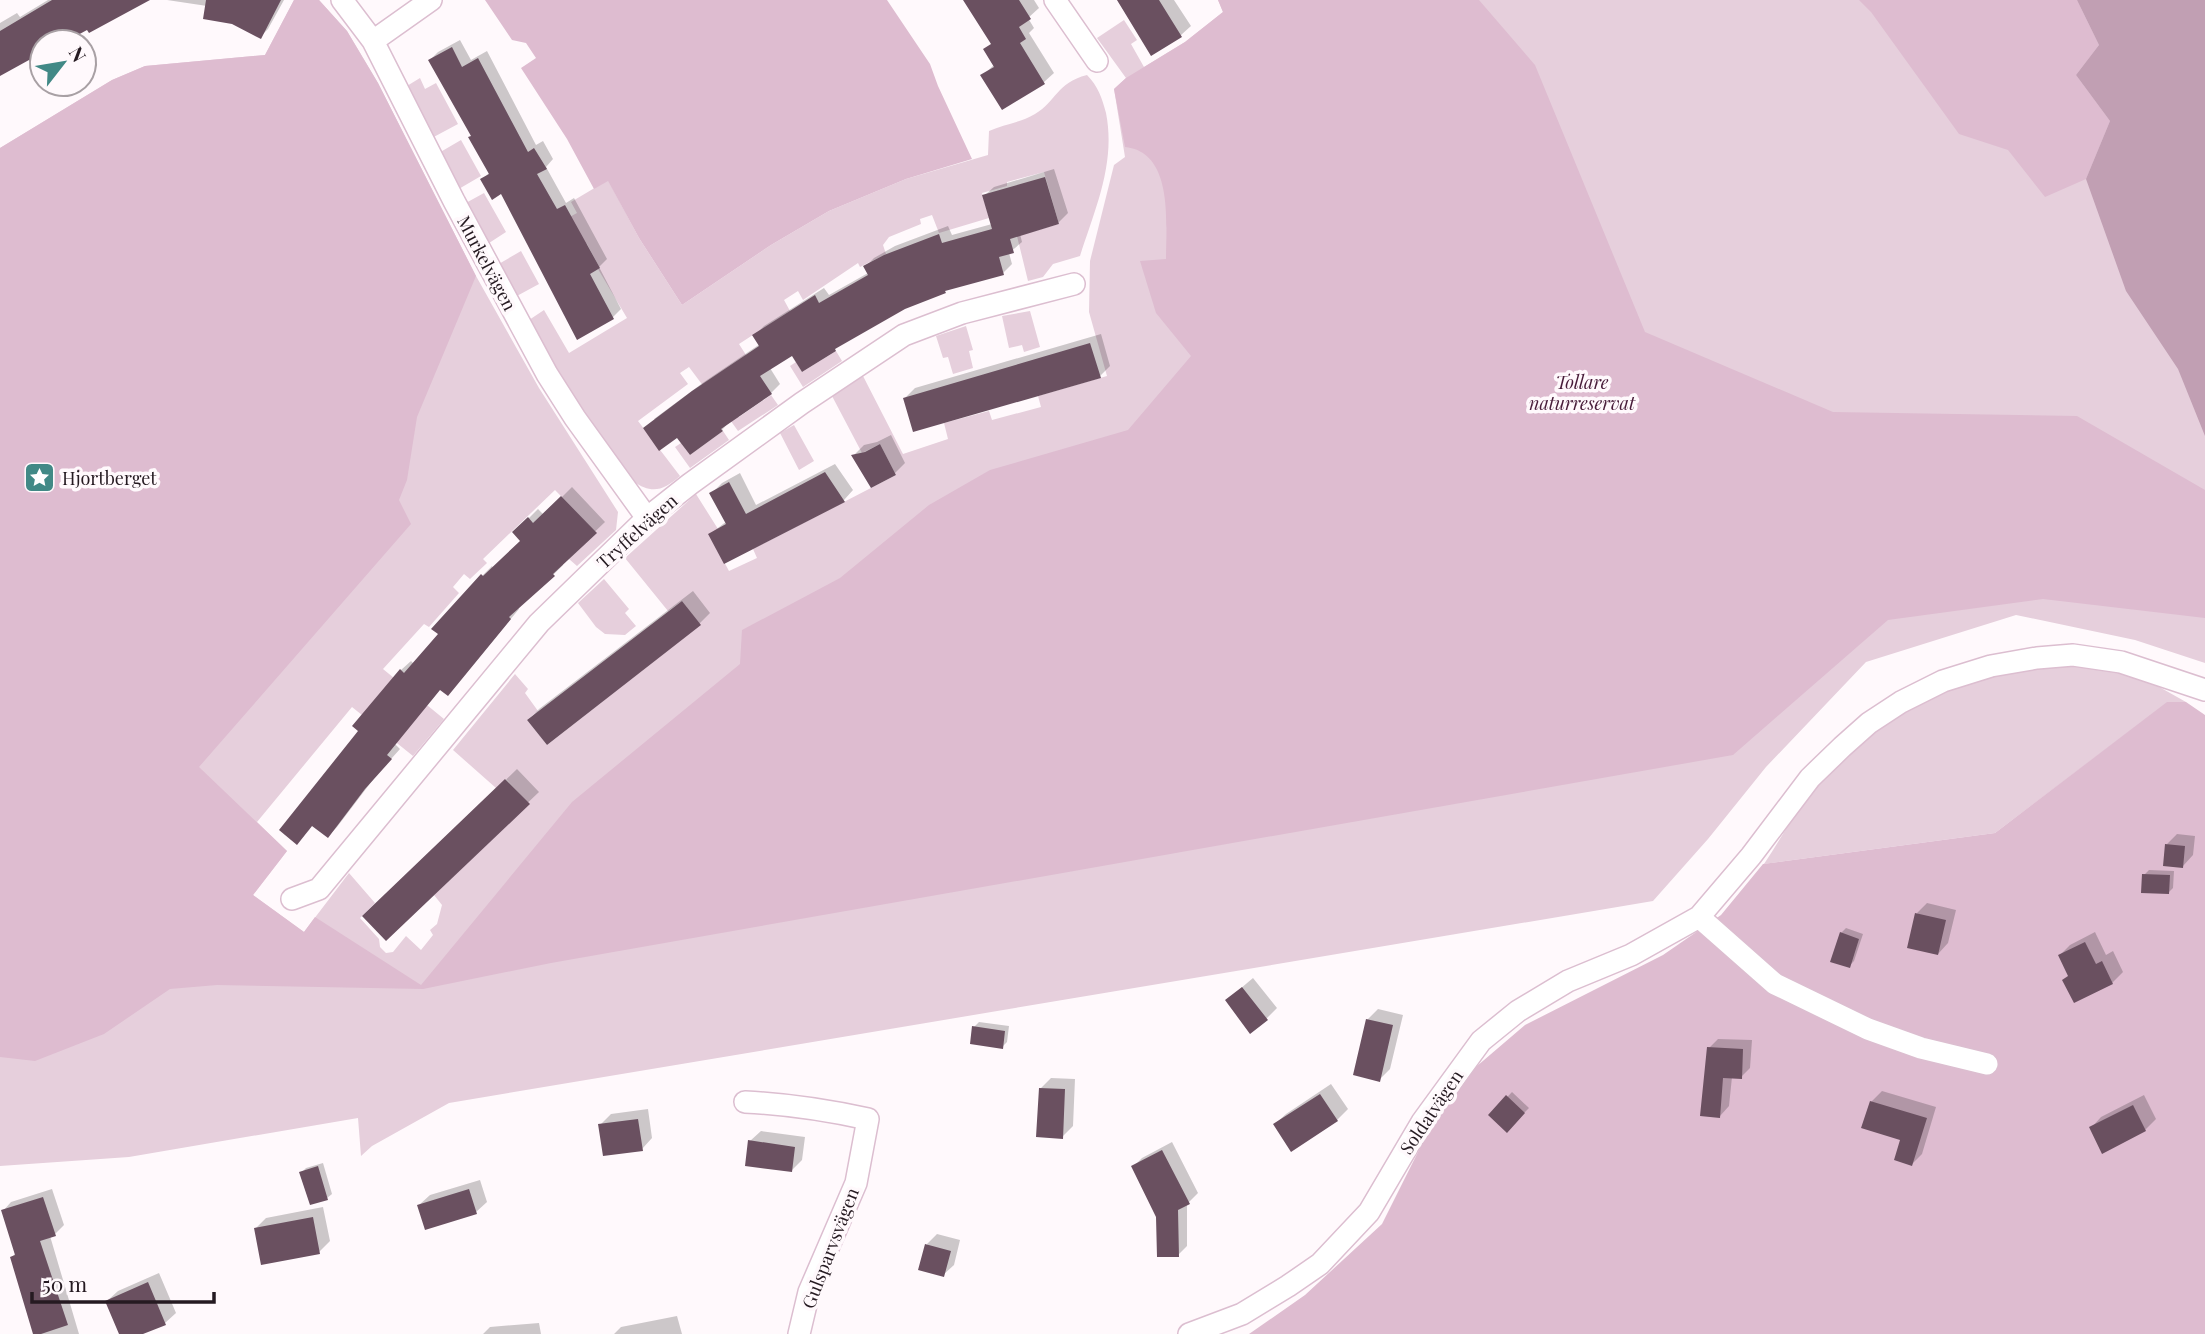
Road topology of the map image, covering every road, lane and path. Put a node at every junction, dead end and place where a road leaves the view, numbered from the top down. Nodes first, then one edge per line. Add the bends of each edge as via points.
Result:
1 (342, 0) edge
2 (431, 0) edge
3 (1055, 0) edge
4 (373, 41) junction
5 (1097, 61) dead end
6 (1073, 284) dead end
7 (646, 519) junction
8 (2205, 690) edge
9 (292, 899) dead end
10 (1699, 917) junction
11 (1987, 1064) dead end
12 (745, 1102) dead end
13 (799, 1334) edge
14 (1189, 1334) edge

1 - 4 street, Murkelvägen
2 - 4 street
3 - 5 street
4 - 7 street, Murkelvägen via 547,374
6 - 7 street, Tryffelvägen via 962,313 904,335 802,402
7 - 9 street, Tryffelvägen via 539,623 319,889
8 - 10 street, Soldatvägen via 2121,662 2073,655 1991,666 1943,681 1901,702 1842,747 1810,778
10 - 11 street via 1775,984 1878,1033
10 - 14 street, Soldatvägen via 1631,955 1568,981 1518,1011 1481,1041 1422,1122 1369,1212 1320,1264 1242,1314
12 - 13 street, Gulsparvsvägen via 868,1119 856,1183 809,1292

